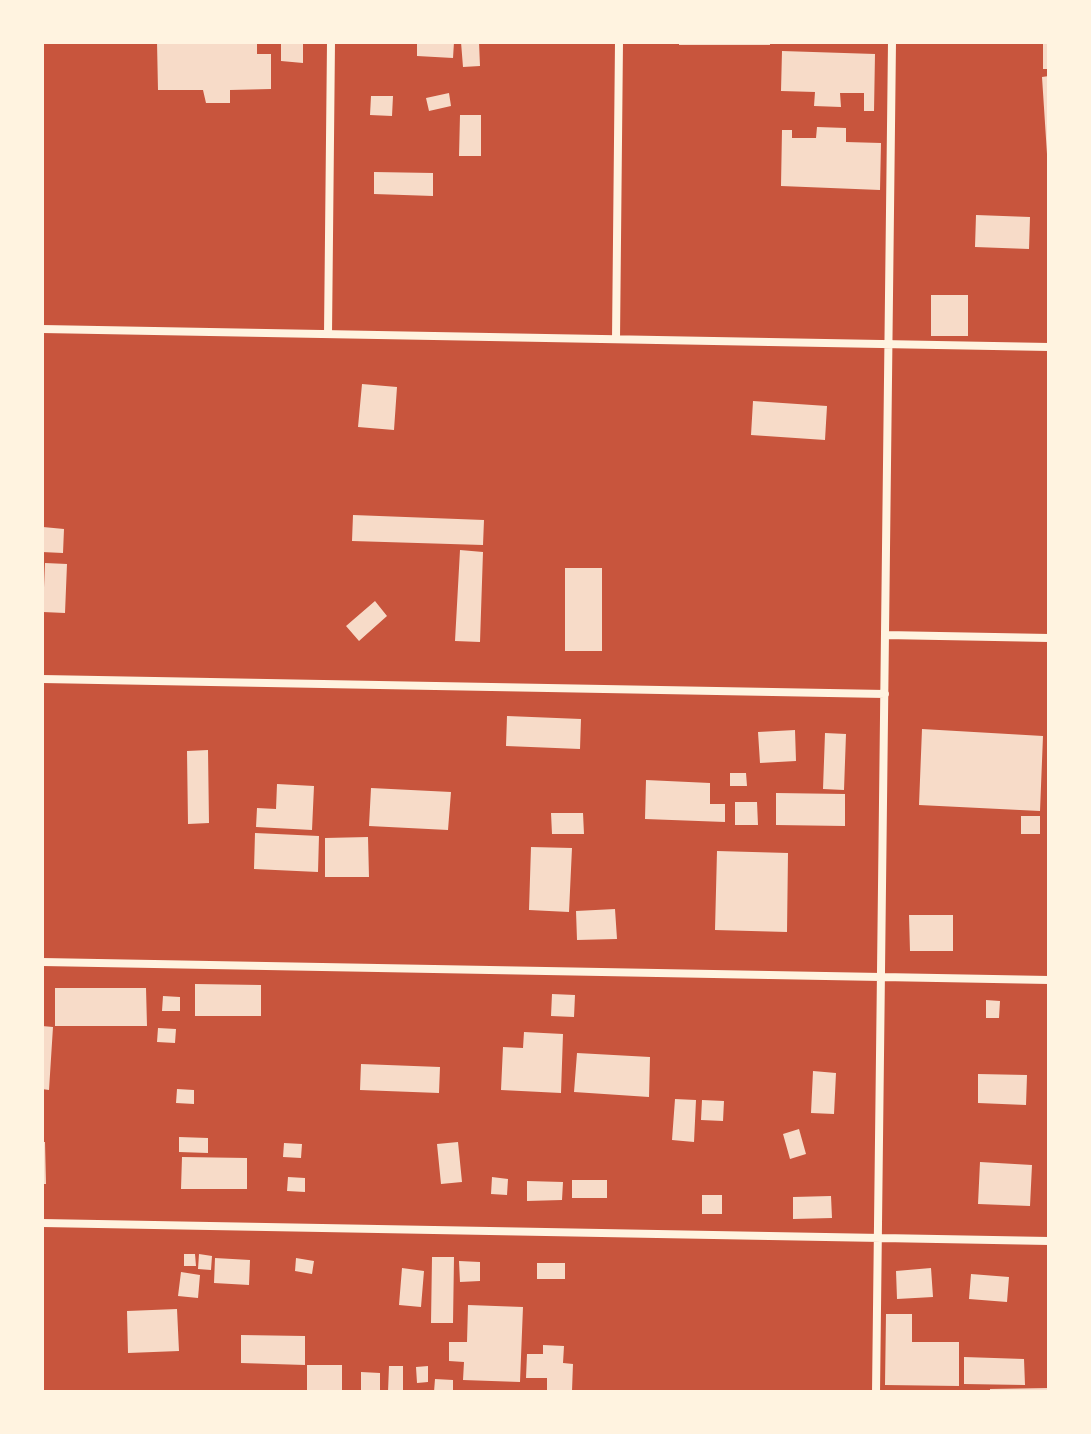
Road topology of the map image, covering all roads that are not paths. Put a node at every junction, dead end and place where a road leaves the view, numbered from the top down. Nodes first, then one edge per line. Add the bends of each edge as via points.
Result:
1 (331, 42) edge
2 (619, 42) edge
3 (892, 42) edge
4 (42, 329) edge
5 (328, 334) junction
6 (616, 339) junction
7 (888, 344) junction
8 (1049, 347) edge
9 (885, 635) junction
10 (1049, 638) edge
11 (42, 679) edge
12 (885, 694) junction
13 (42, 962) edge
14 (881, 976) junction
15 (1049, 980) edge
16 (42, 1223) edge
17 (878, 1238) junction
18 (1049, 1241) edge
19 (876, 1392) edge

1 - 5 street
2 - 6 street
3 - 7 street
4 - 5 street
5 - 6 street
6 - 7 street
7 - 8 street
7 - 9 street
9 - 10 street
9 - 12 street
11 - 12 street
12 - 14 street
13 - 14 street
14 - 15 street
14 - 17 street
16 - 17 street
17 - 18 street
17 - 19 street

